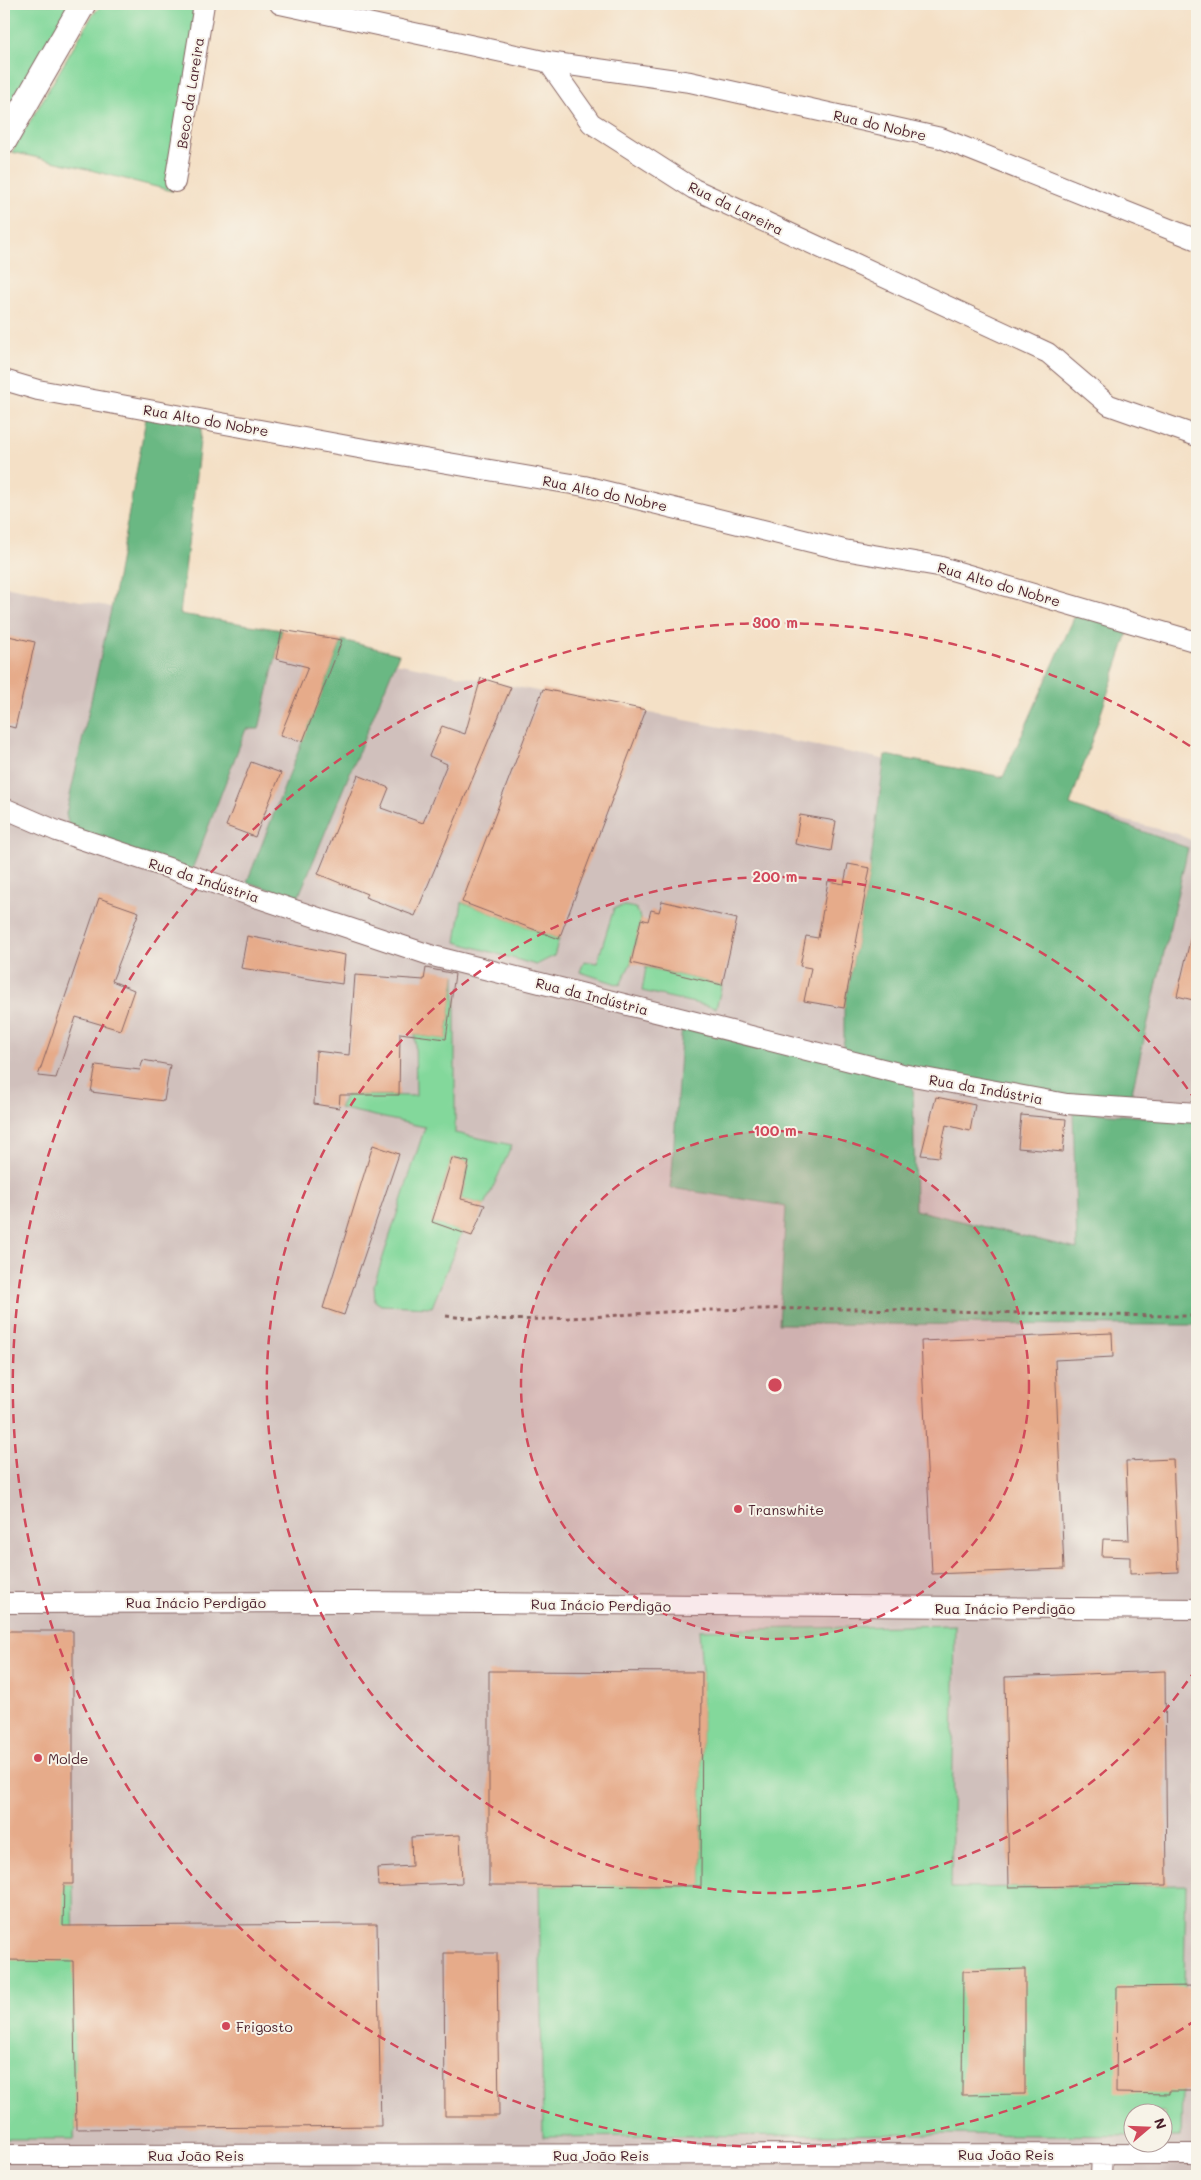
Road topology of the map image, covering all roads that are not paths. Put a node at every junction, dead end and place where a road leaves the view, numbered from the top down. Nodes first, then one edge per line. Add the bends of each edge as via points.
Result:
1 (83, 4) edge
2 (204, 4) edge
3 (280, 4) edge
4 (548, 62) junction
5 (4, 142) edge
6 (175, 182) dead end
7 (1197, 240) edge
8 (4, 380) edge
9 (1197, 436) edge
10 (1197, 642) edge
11 (4, 808) edge
12 (1197, 1113) edge
13 (4, 1602) edge
14 (1197, 1609) edge
15 (1102, 2154) junction
16 (1197, 2154) edge
17 (4, 2155) edge
18 (1101, 2176) edge

1 - 5 main road
2 - 6 street, Beco da Lareira
3 - 4 street
4 - 7 street, Rua do Nobre via 690,82 941,138
4 - 9 street, Rua da Lareira via 590,123 694,189 1048,353 1109,405
8 - 10 street, Rua Alto do Nobre via 96,401 584,486 844,550 938,566
11 - 12 street, Rua da Indústria via 57,831 452,961 902,1074 1067,1104
13 - 14 street, Rua Inácio Perdigão
15 - 16 street, Rua João Reis
15 - 17 street, Rua João Reis
15 - 18 street

